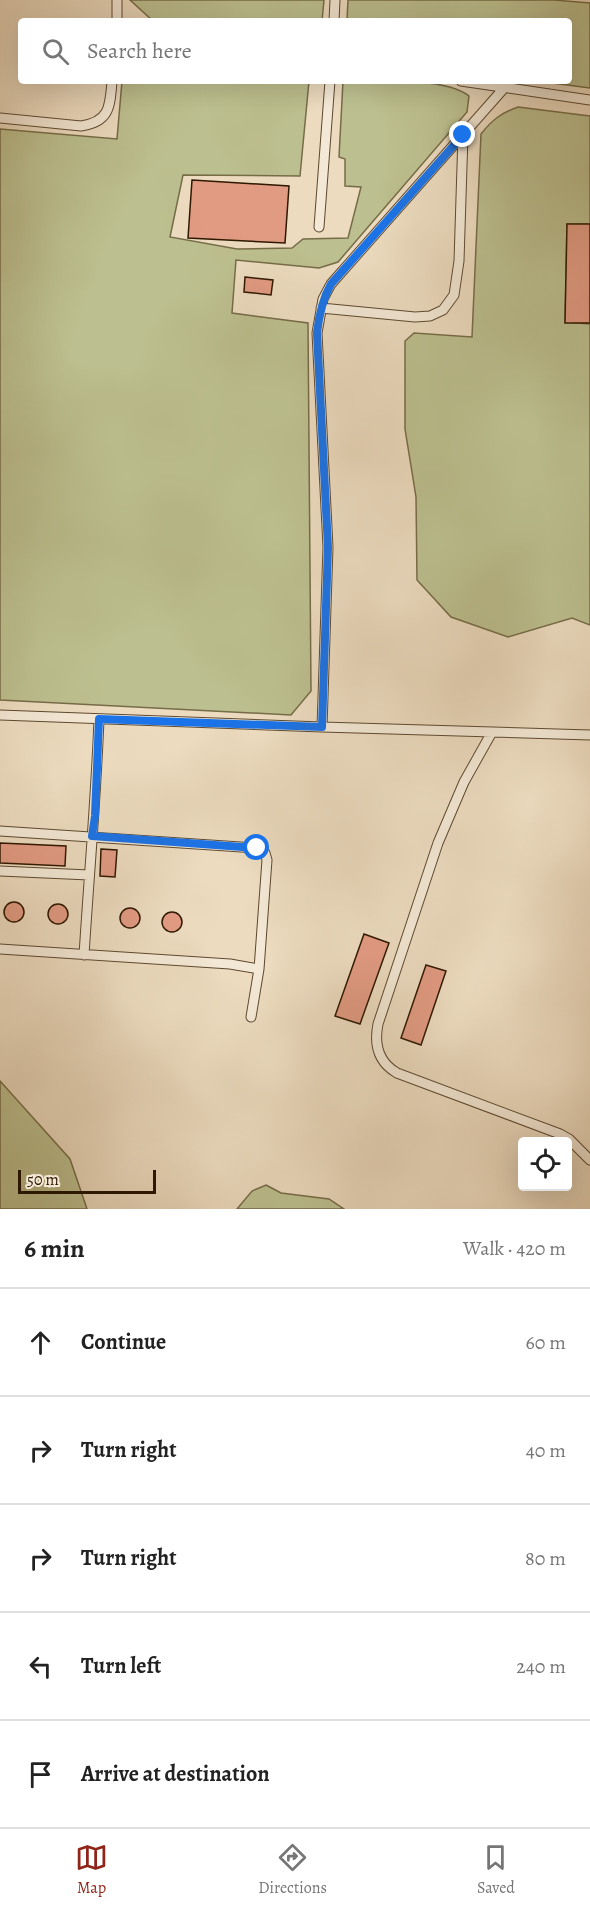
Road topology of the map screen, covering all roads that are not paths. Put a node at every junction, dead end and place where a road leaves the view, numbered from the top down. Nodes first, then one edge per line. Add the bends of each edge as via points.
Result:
1 (117, 0) edge
2 (335, 0) edge
3 (117, 18) edge
4 (334, 18) edge
5 (112, 84) edge
6 (330, 84) edge
7 (483, 84) edge
8 (505, 87) junction
9 (590, 100) edge
10 (0, 118) edge
11 (463, 135) junction
12 (319, 227) dead end
13 (321, 308) junction
14 (0, 715) edge
15 (99, 719) junction
16 (322, 727) junction
17 (492, 732) junction
18 (590, 735) edge
19 (0, 831) edge
20 (92, 836) junction
21 (0, 871) edge
22 (89, 875) junction
23 (0, 949) edge
24 (84, 955) junction
25 (259, 969) junction
26 (251, 1017) dead end
27 (590, 1160) edge

1 - 3 lane
2 - 4 lane
5 - 10 lane via 107,113 92,124
6 - 12 lane
7 - 8 lane
8 - 9 lane
8 - 11 lane
11 - 13 lane via 331,284
11 - 13 lane via 459,261 454,295 442,310 415,317
13 - 16 lane via 317,333 328,547
14 - 15 lane
15 - 16 lane
15 - 20 lane
16 - 17 lane
17 - 18 lane
17 - 27 lane via 464,782 438,843 378,1024 376,1044 382,1061 397,1073 554,1131 569,1139
19 - 20 lane
20 - 22 lane
20 - 25 lane via 257,848 265,853
21 - 22 lane
22 - 24 lane
23 - 24 lane
24 - 25 lane
25 - 26 lane

